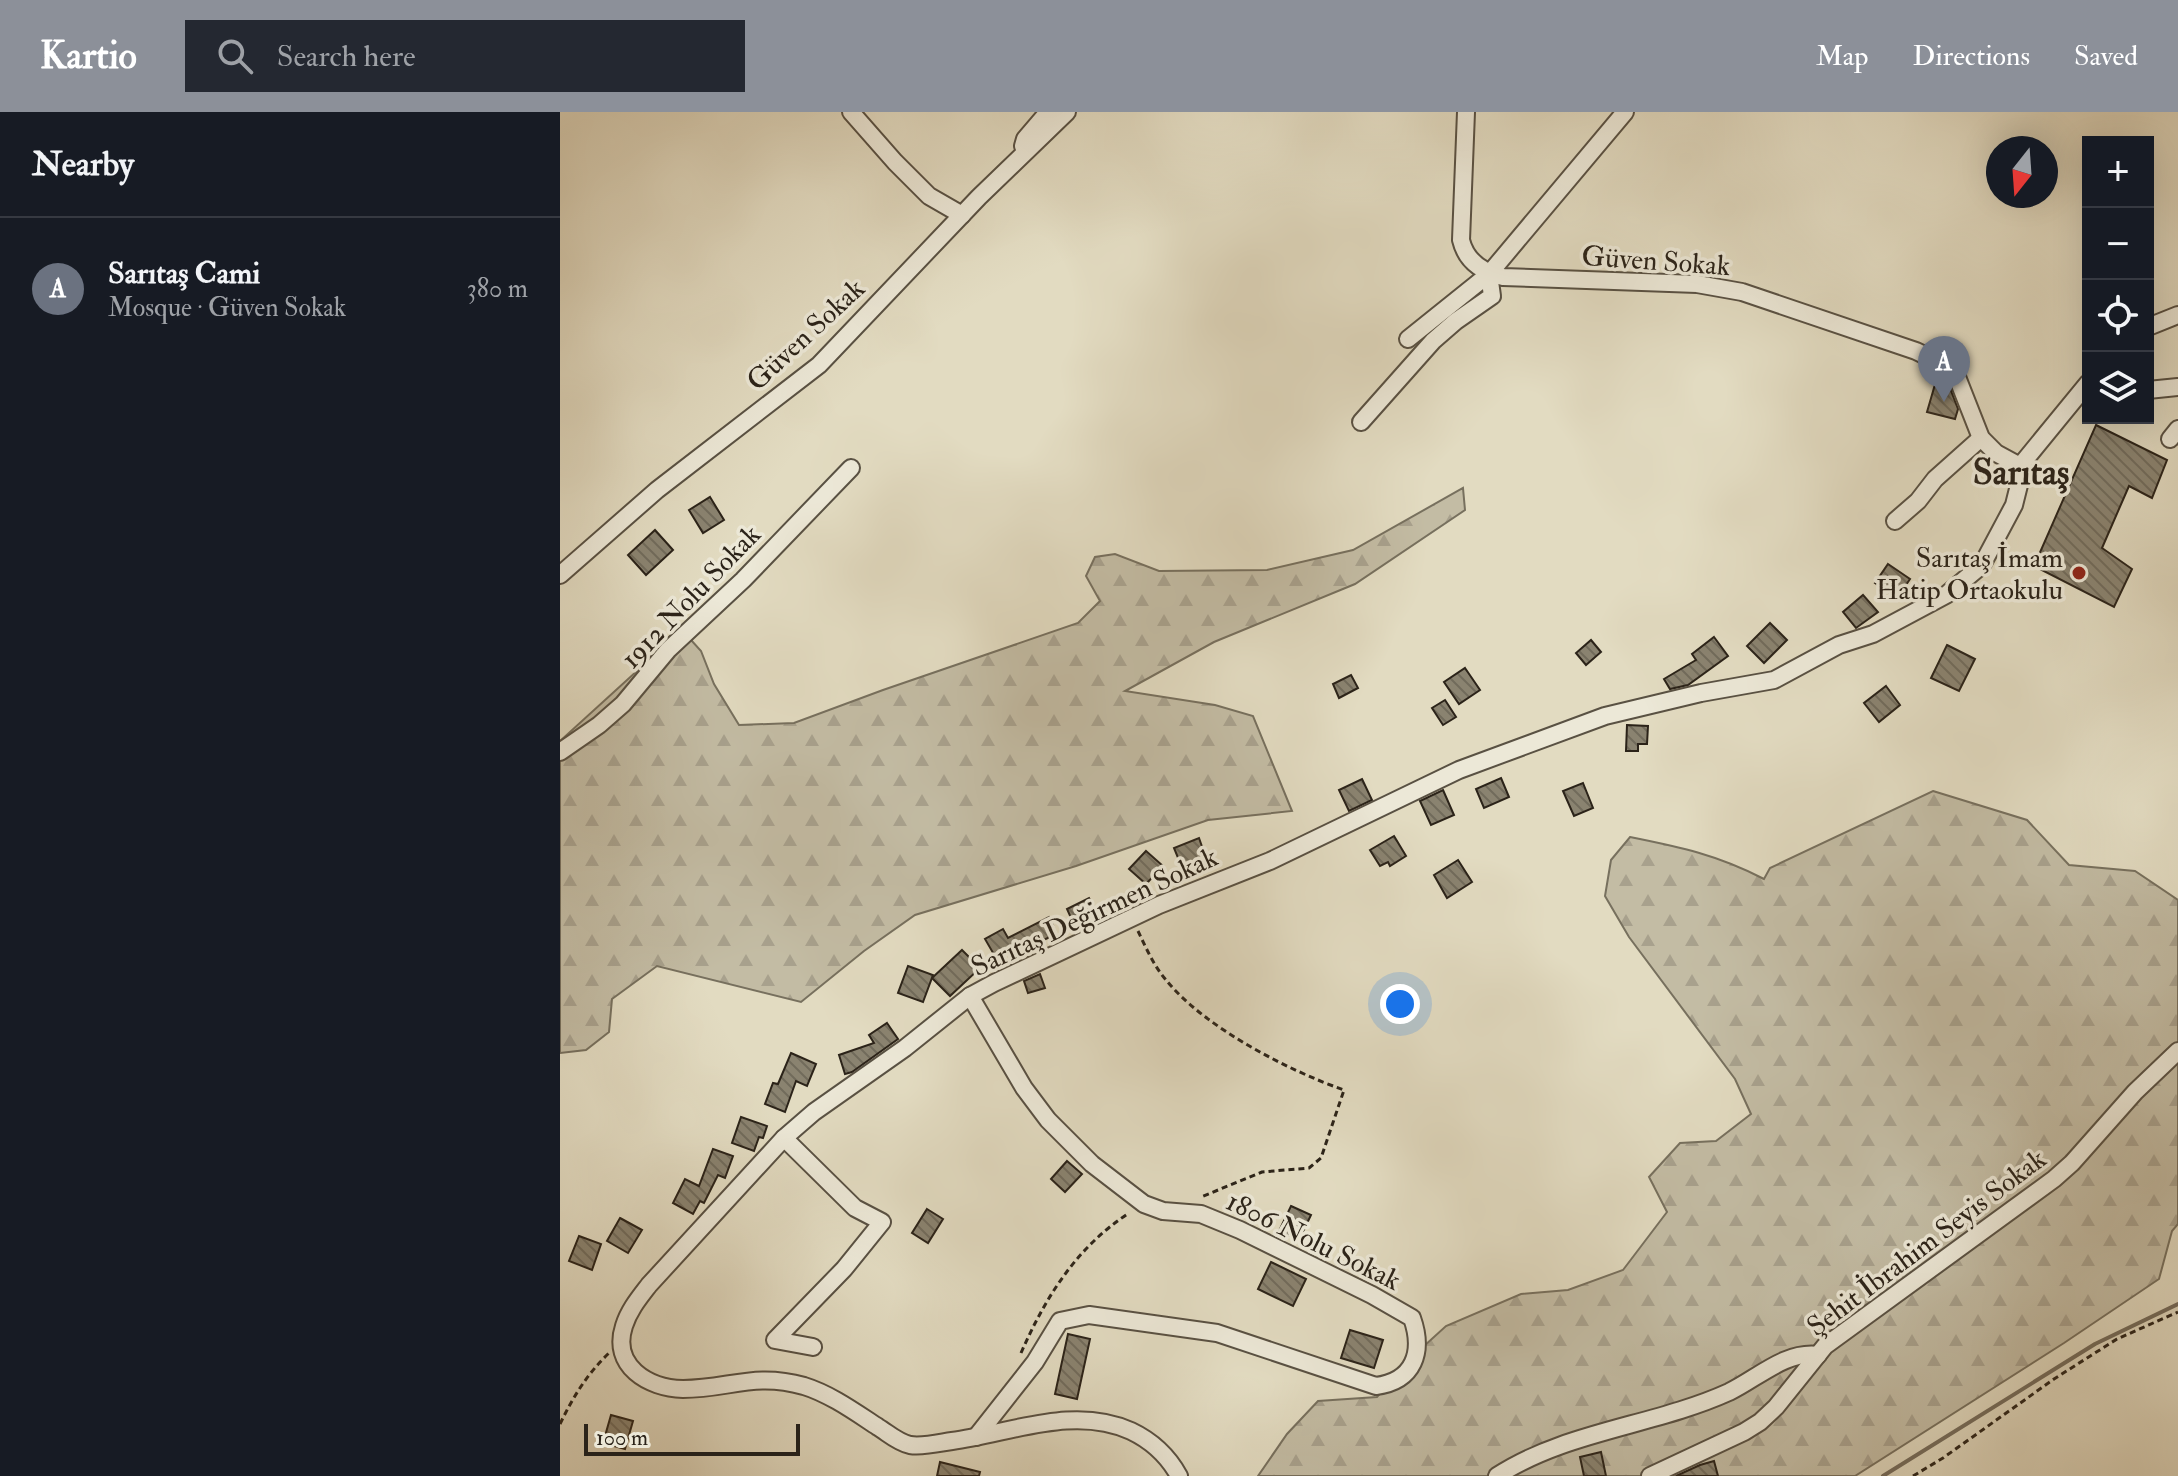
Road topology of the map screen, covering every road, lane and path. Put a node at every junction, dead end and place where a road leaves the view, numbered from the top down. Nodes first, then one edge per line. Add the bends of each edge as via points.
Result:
1 (851, 112) edge
2 (1048, 112) edge
3 (1067, 112) edge
4 (1466, 112) edge
5 (1625, 112) edge
6 (1021, 155) junction
7 (962, 215) junction
8 (1489, 274) junction
9 (2178, 315) edge
10 (2154, 325) edge
11 (1408, 339) dead end
12 (2178, 387) edge
13 (2154, 389) edge
14 (2082, 392) edge
15 (1361, 422) dead end
16 (1981, 438) junction
17 (2020, 466) junction
18 (851, 468) dead end
19 (1895, 521) dead end
20 (560, 575) edge
21 (560, 752) edge
22 (1131, 918) junction
23 (970, 996) junction
24 (2178, 1051) edge
25 (784, 1138) junction
26 (1194, 1201) dead end
27 (1144, 1204) junction
28 (2178, 1312) edge
29 (620, 1343) junction
30 (813, 1347) dead end
31 (1818, 1355) junction
32 (1019, 1364) dead end
33 (560, 1424) edge
34 (976, 1437) junction
35 (1179, 1476) edge
36 (1497, 1476) edge
37 (1650, 1476) edge
38 (1913, 1476) edge

1 - 7 street via 929,196
2 - 6 street via 1025,139
3 - 6 street, Güven Sokak
4 - 8 street via 1461,240 1464,253
5 - 8 street
6 - 7 street, Güven Sokak
7 - 20 street, Güven Sokak via 819,365 657,490
8 - 11 street
8 - 15 street via 1492,296 1433,341
8 - 16 street, Güven Sokak via 1697,284 1742,292 1947,366 1966,395
9 - 10 street
12 - 13 street
14 - 17 street
16 - 17 street
16 - 19 street
17 - 22 street, Sarıtaş Değirmen Sokak via 2014,505 1982,565 1946,595 1873,634 1839,645 1774,680 1605,716 1459,770 1270,861
18 - 21 street, 1912 Nolu Sokak via 668,650 623,704
22 - 23 street, Sarıtaş Değirmen Sokak
22 - 26 path via 1166,980 1191,1005 1265,1055 1344,1090 1321,1158 1309,1168 1262,1172
23 - 25 street, Sarıtaş Değirmen Sokak
23 - 27 street, 1806 Nolu Sokak via 1048,1120 1092,1164
24 - 31 street, Şehit İbrahim Seyis Sokak via 2054,1179
25 - 29 street, Sarıtaş Değirmen Sokak via 649,1285 632,1307
25 - 30 street via 855,1208 882,1222 775,1340
27 - 32 path via 1101,1231 1072,1262 1021,1351
27 - 34 street, 1806 Nolu Sokak via 1201,1214 1240,1230 1412,1318 1418,1349 1409,1370 1394,1383 1376,1386 1217,1333 1089,1315 1060,1321
28 - 38 path via 2117,1339
29 - 33 path via 592,1370
29 - 34 street via 630,1369 654,1384 685,1389 755,1379 780,1381 809,1387 911,1445
31 - 36 street via 1786,1358 1708,1401 1563,1445
31 - 37 street, Şehit İbrahim Seyis Sokak via 1760,1422
34 - 35 street via 1044,1423 1099,1420 1152,1444

